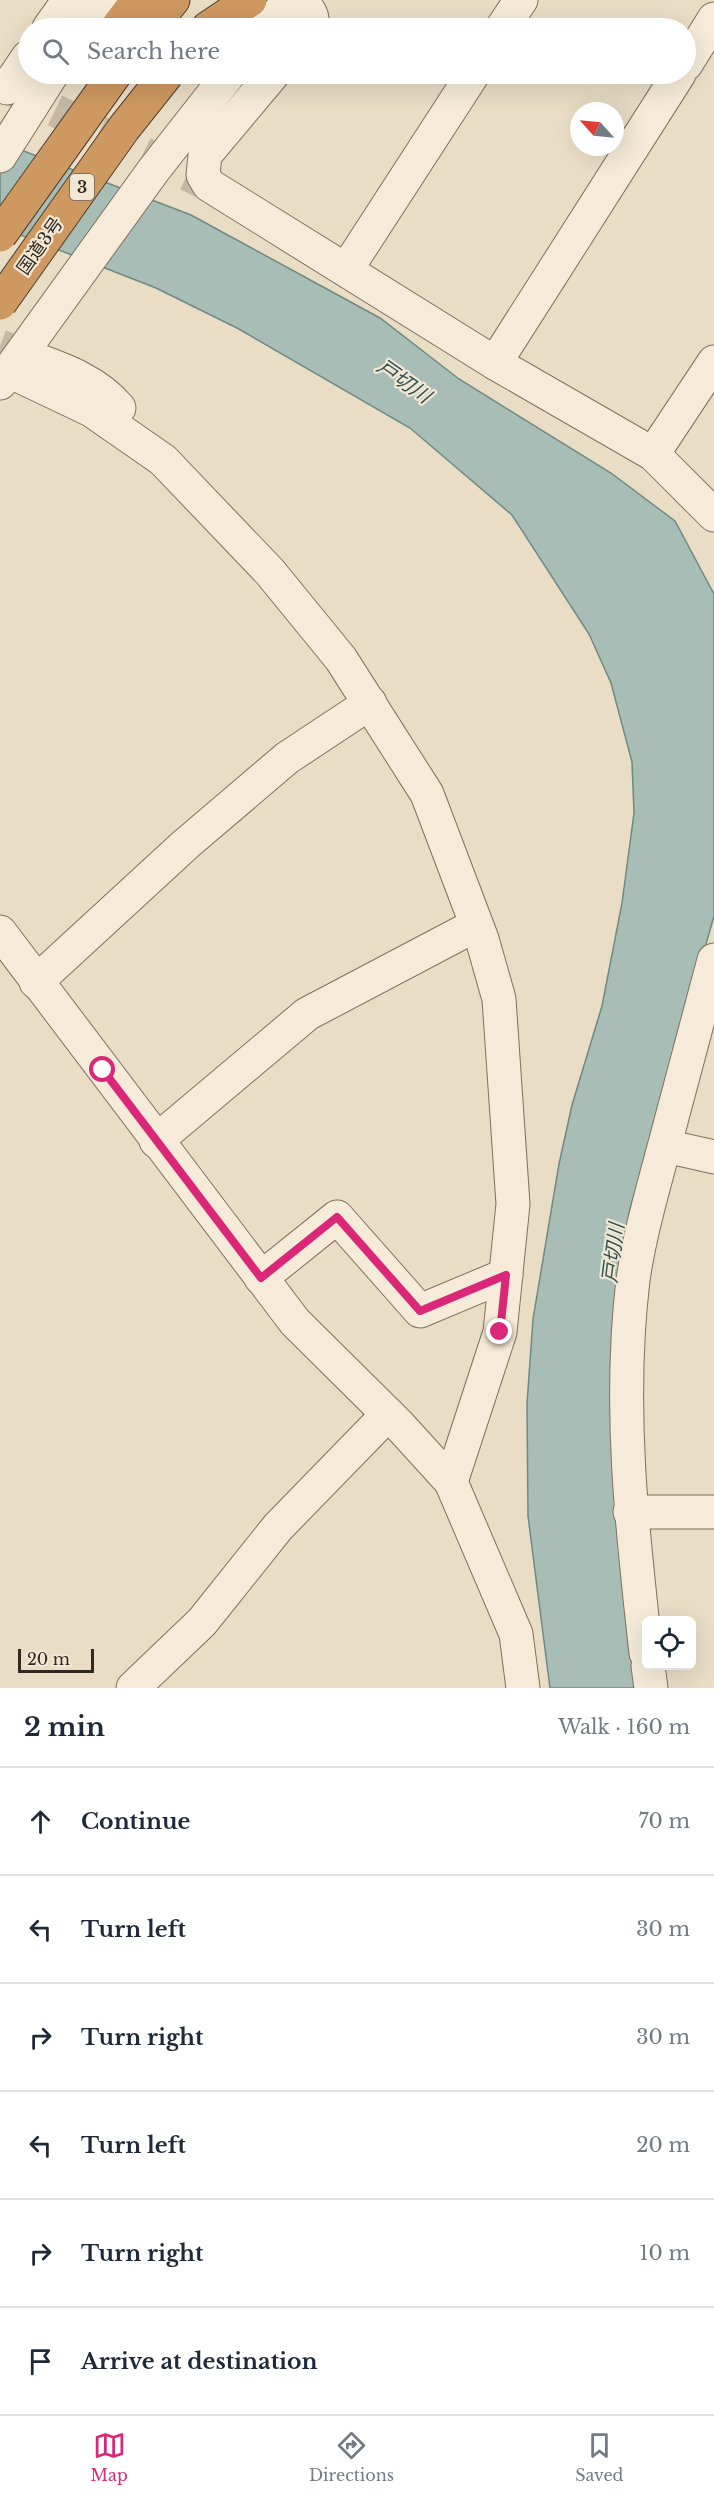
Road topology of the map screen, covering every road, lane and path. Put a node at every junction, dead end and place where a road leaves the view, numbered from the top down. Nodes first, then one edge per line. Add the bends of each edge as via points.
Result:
1 (69, 0) edge
2 (103, 0) edge
3 (138, 0) edge
4 (173, 0) edge
5 (225, 0) edge
6 (250, 0) edge
7 (290, 0) edge
8 (299, 0) edge
9 (521, 0) edge
10 (56, 18) edge
11 (90, 18) edge
12 (124, 18) edge
13 (158, 18) edge
14 (211, 18) edge
15 (223, 18) edge
16 (274, 18) edge
17 (312, 18) edge
18 (509, 18) edge
19 (714, 19) edge
20 (696, 48) edge
21 (18, 72) edge
22 (45, 84) edge
23 (80, 84) edge
24 (108, 84) edge
25 (159, 84) edge
26 (221, 84) edge
27 (265, 84) edge
28 (467, 84) edge
29 (673, 84) edge
30 (0, 85) edge
31 (0, 156) edge
32 (0, 221) edge
33 (0, 235) edge
34 (346, 270) junction
35 (0, 303) edge
36 (714, 362) edge
37 (495, 363) junction
38 (11, 370) edge
39 (653, 454) junction
40 (714, 515) edge
41 (370, 703) junction
42 (476, 925) junction
43 (0, 932) edge
44 (714, 960) edge
45 (36, 982) junction
46 (156, 1141) junction
47 (662, 1155) junction
48 (714, 1157) edge
49 (506, 1275) junction
50 (261, 1278) junction
51 (388, 1414) junction
52 (452, 1482) junction
53 (630, 1512) junction
54 (714, 1512) edge
55 (642, 1618) edge
56 (649, 1670) edge
57 (133, 1688) edge
58 (523, 1688) edge
59 (651, 1688) edge

1 - 10 street
2 - 11 street
3 - 12 highway
4 - 13 highway
5 - 14 highway
6 - 15 highway
7 - 16 street
8 - 17 street via 309,8
9 - 18 street
19 - 20 street
21 - 30 street via 7,88
22 - 31 street
23 - 32 highway
24 - 33 highway, 3, bridge
25 - 35 highway, 国道3号 / 3, bridge
26 - 38 street via 60,297
27 - 34 street via 205,155 203,175 209,184
28 - 34 street
29 - 37 street
34 - 37 street
36 - 39 street
37 - 39 street
38 - 41 street via 91,410 163,460 270,572 341,659
39 - 40 street
41 - 42 street via 427,794
41 - 45 street via 287,758 186,844
42 - 46 street via 307,1014
42 - 49 street via 499,999 513,1204
43 - 45 street
44 - 47 street
45 - 46 street
46 - 50 street
47 - 48 street via 674,1148
47 - 53 street via 634,1279 626,1398
49 - 50 street via 420,1311 337,1217
49 - 52 street via 500,1332
50 - 51 street via 295,1322
51 - 52 street
51 - 57 street via 278,1527 202,1622
52 - 58 street via 516,1634
53 - 54 street
53 - 55 street
56 - 59 street

